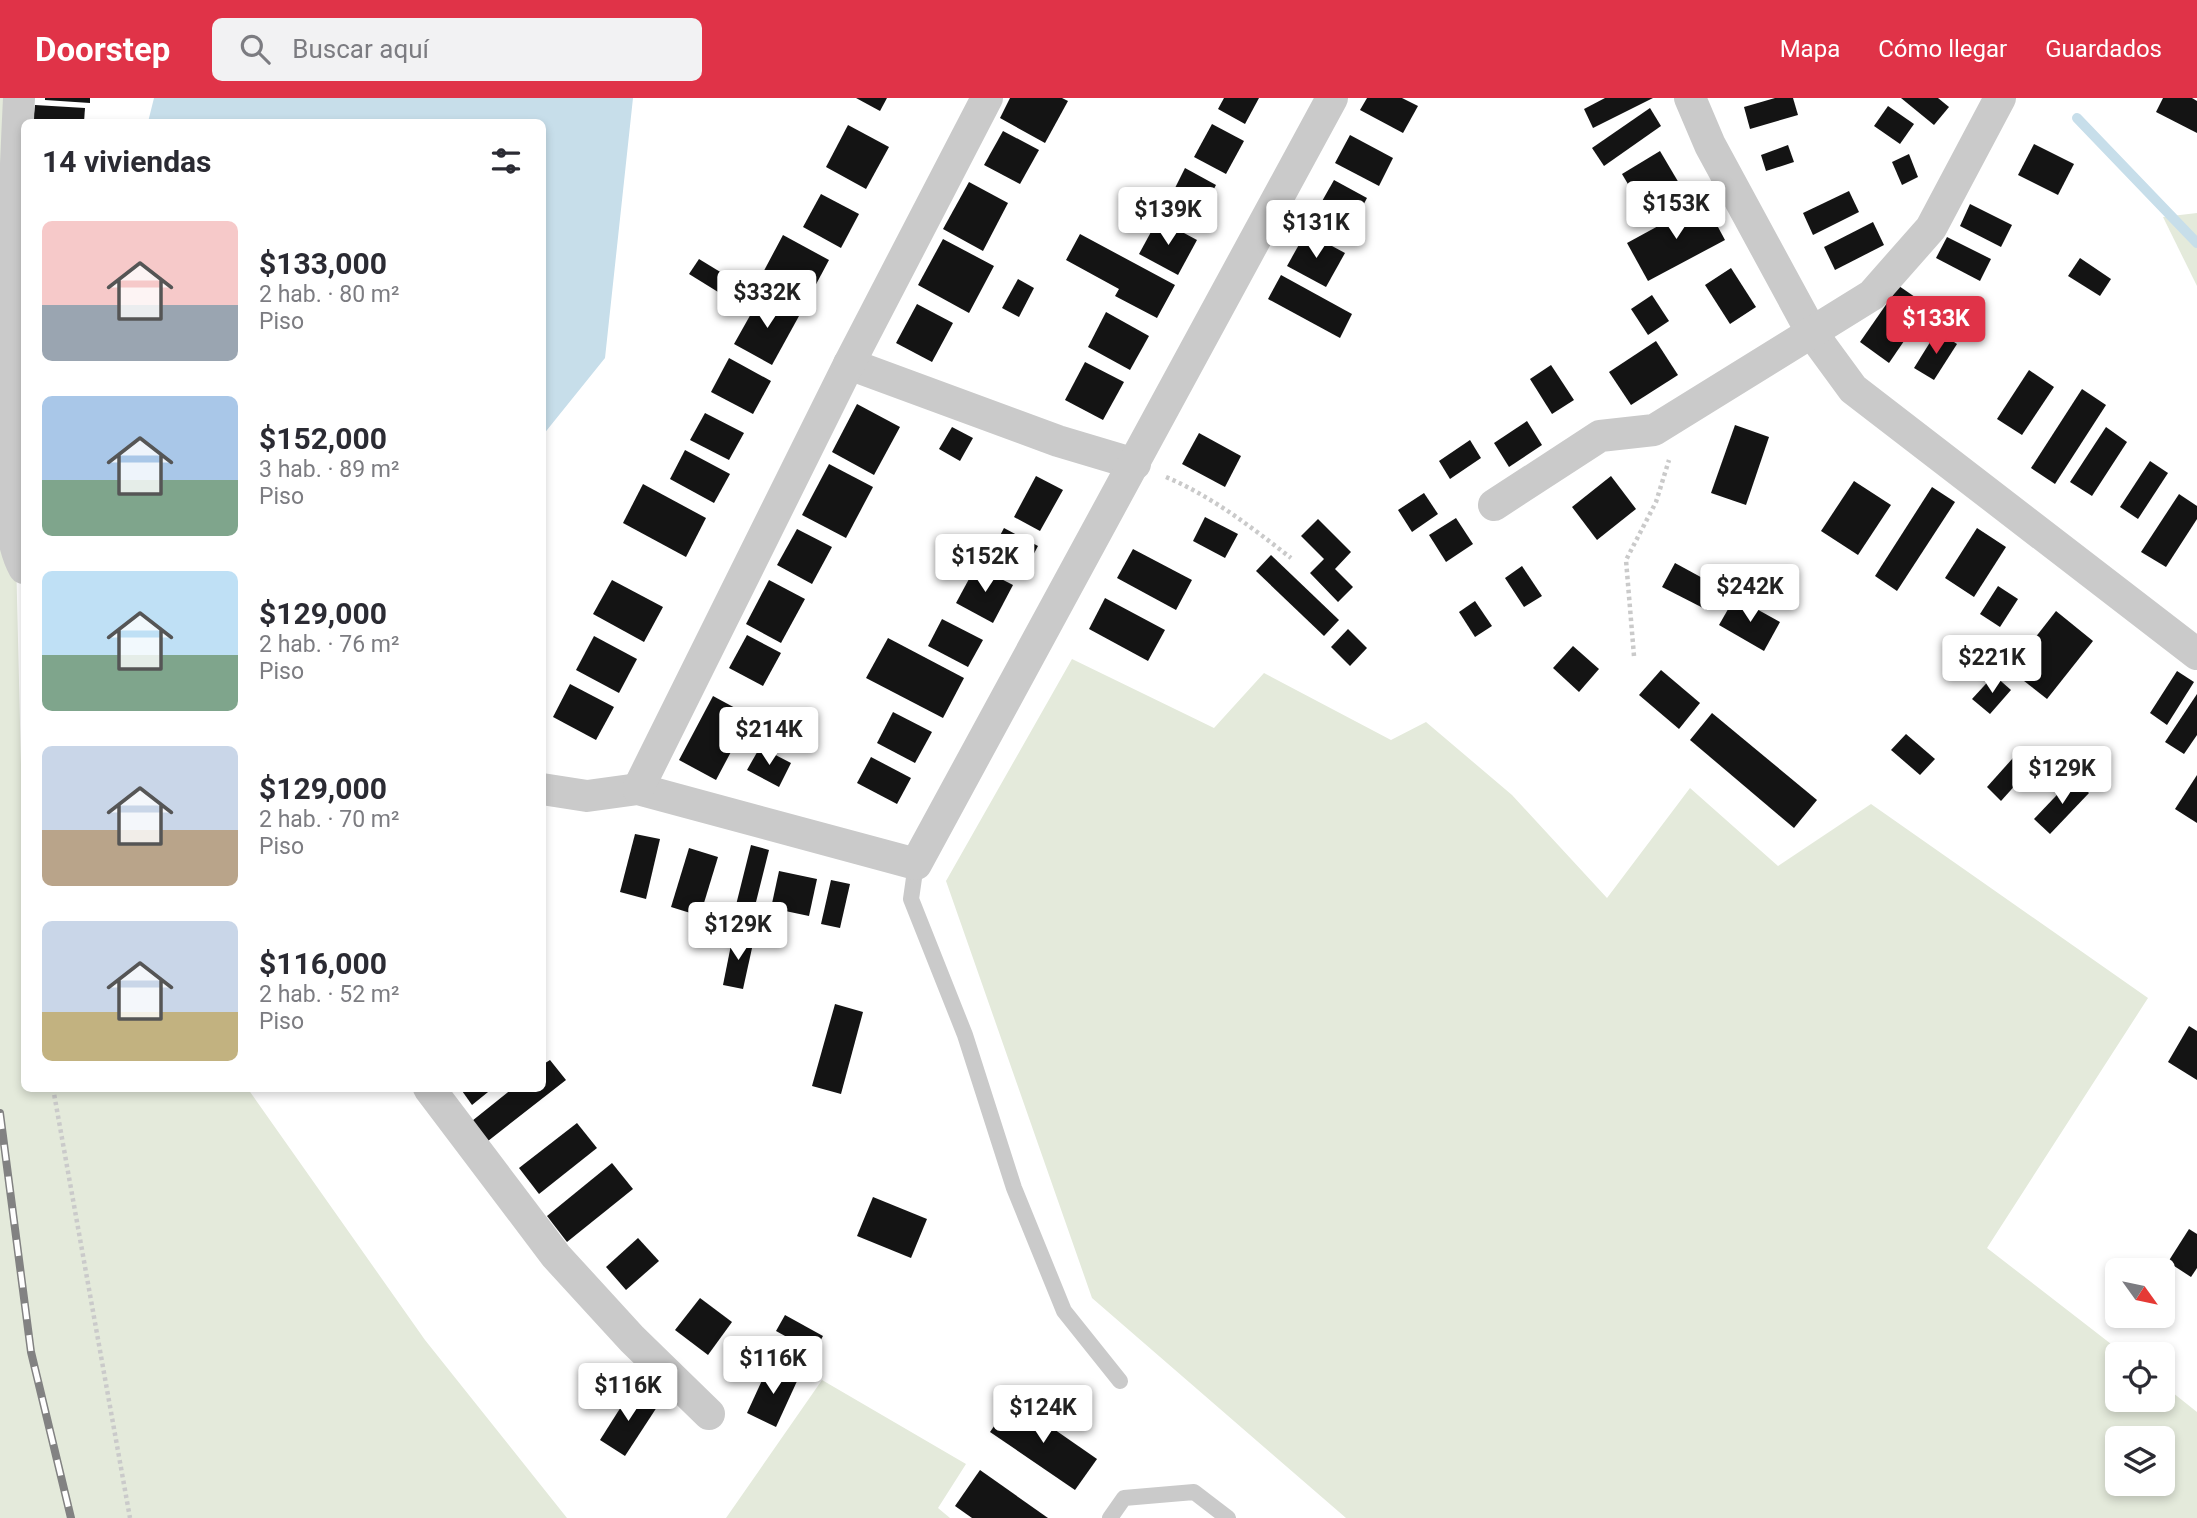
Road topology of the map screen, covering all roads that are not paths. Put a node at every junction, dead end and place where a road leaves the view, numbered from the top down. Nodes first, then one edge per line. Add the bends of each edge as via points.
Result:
1 (19, 98) edge
2 (987, 98) edge
3 (1332, 98) edge
4 (1690, 98) edge
5 (2000, 98) edge
6 (1812, 333) junction
7 (849, 364) junction
8 (1135, 464) junction
9 (1494, 505) dead end
10 (21, 562) edge
11 (2197, 654) edge
12 (638, 789) junction
13 (546, 790) edge
14 (916, 864) junction
15 (432, 1092) edge
16 (1120, 1381) dead end
17 (709, 1414) dead end
18 (1110, 1518) edge
19 (1228, 1518) edge

1 - 10 street via 8,489
2 - 7 street
3 - 8 street
4 - 6 street via 1710,145
5 - 6 street via 1931,228 1872,295
6 - 9 street via 1654,430 1600,436
6 - 11 street via 1853,389
7 - 8 street via 1058,441
7 - 12 street
8 - 14 street
12 - 13 street via 587,796
12 - 14 street
14 - 16 lane via 911,899 965,1035 1013,1188 1064,1311
15 - 17 street via 556,1256
18 - 19 lane via 1124,1498 1194,1492

